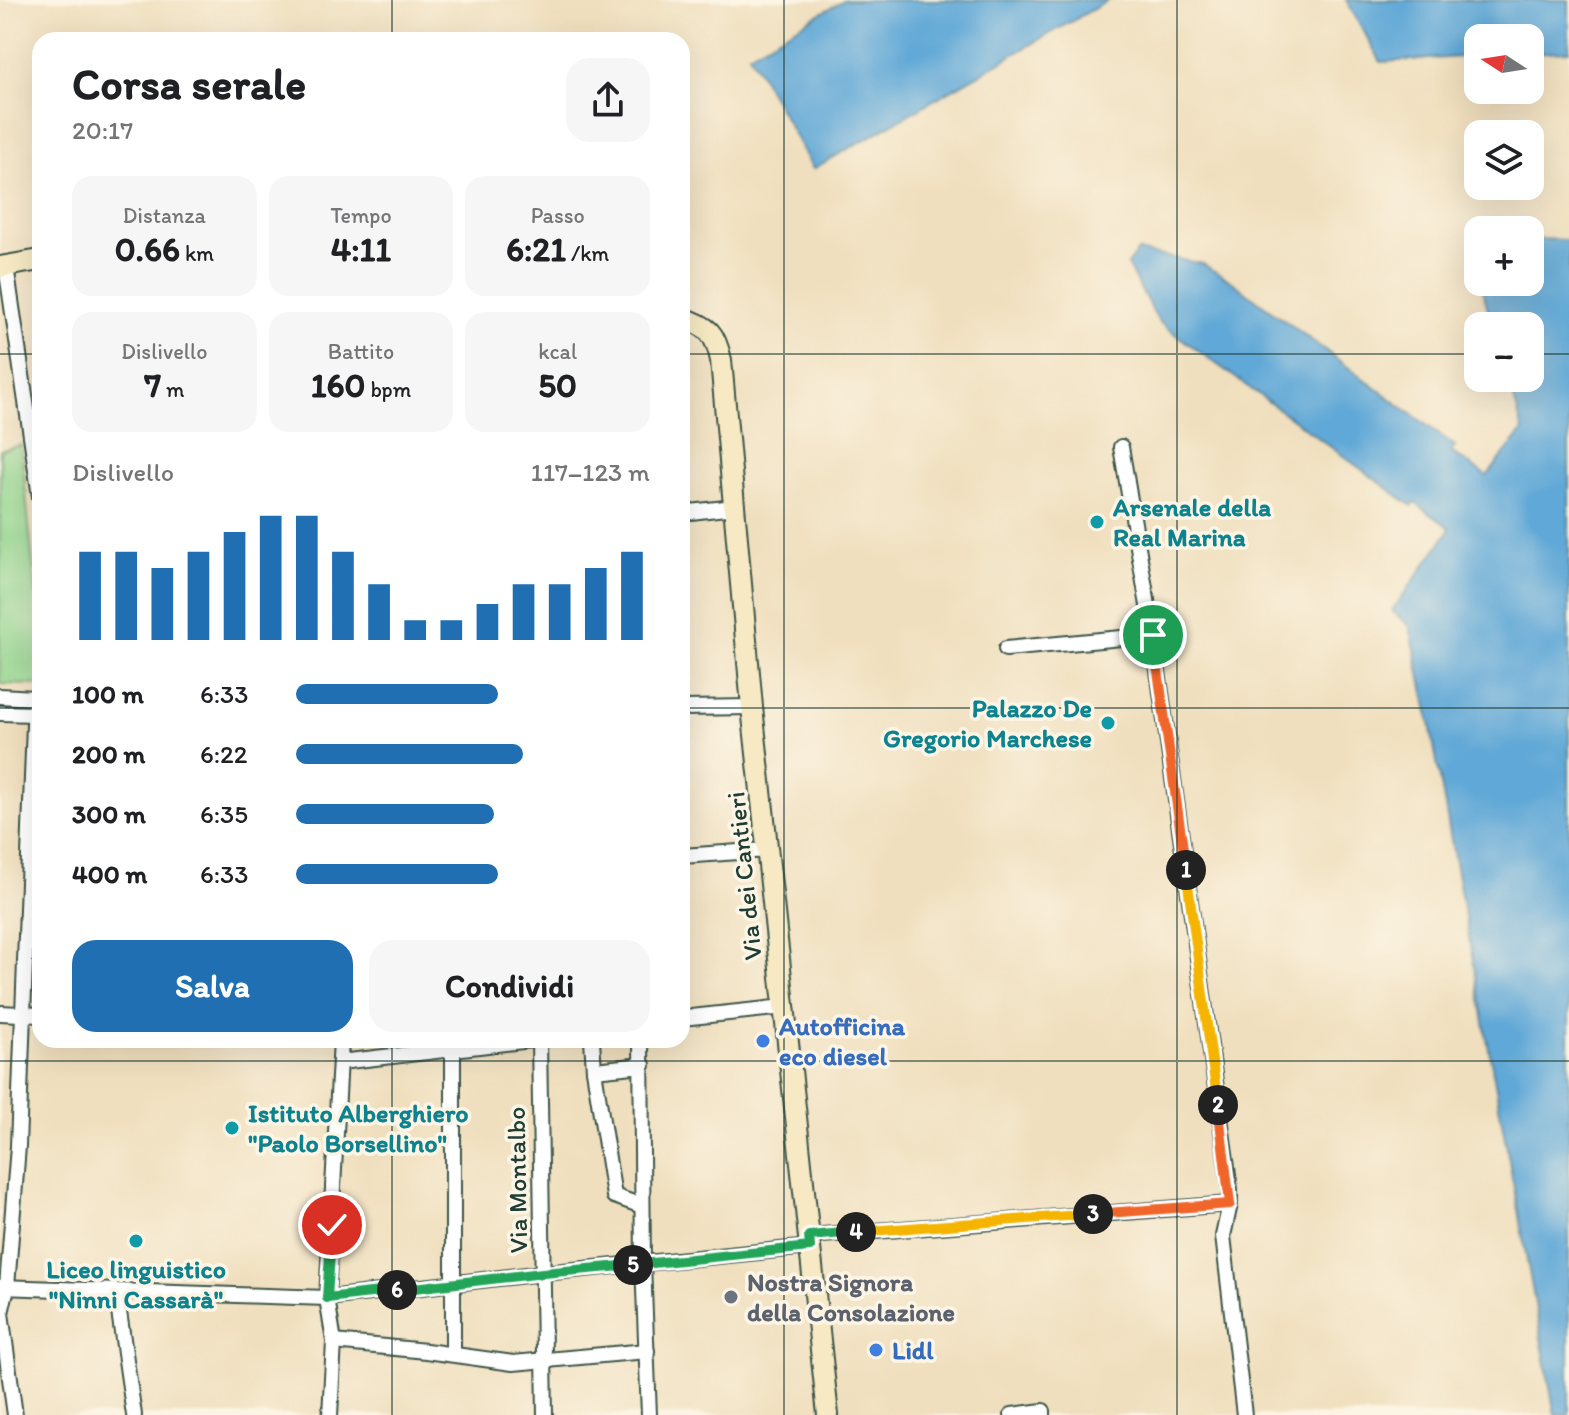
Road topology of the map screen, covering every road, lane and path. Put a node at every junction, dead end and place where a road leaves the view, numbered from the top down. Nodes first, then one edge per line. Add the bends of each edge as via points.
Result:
1 (32, 261) edge
2 (3, 266) edge
3 (690, 321) edge
4 (32, 447) edge
5 (1121, 447) dead end
6 (734, 507) junction
7 (690, 512) edge
8 (1153, 635) junction
9 (1006, 649) dead end
10 (0, 696) edge
11 (32, 698) edge
12 (752, 707) junction
13 (690, 708) edge
14 (0, 713) edge
15 (32, 714) edge
16 (32, 744) edge
17 (767, 850) junction
18 (690, 855) edge
19 (784, 1007) junction
20 (0, 1013) edge
21 (23, 1014) junction
22 (32, 1015) edge
23 (690, 1017) edge
24 (341, 1048) edge
25 (428, 1048) edge
26 (453, 1048) edge
27 (539, 1048) edge
28 (593, 1048) edge
29 (642, 1048) edge
30 (340, 1062) junction
31 (643, 1065) junction
32 (594, 1070) junction
33 (1230, 1204) junction
34 (642, 1206) junction
35 (809, 1241) junction
36 (643, 1264) junction
37 (543, 1273) junction
38 (453, 1283) junction
39 (4, 1287) edge
40 (116, 1291) junction
41 (327, 1298) junction
42 (1, 1313) edge
43 (334, 1342) junction
44 (647, 1351) junction
45 (453, 1354) junction
46 (544, 1362) junction
47 (7, 1394) edge
48 (1043, 1413) edge
49 (15, 1415) edge
50 (134, 1415) edge
51 (330, 1415) edge
52 (545, 1415) edge
53 (649, 1415) edge
54 (828, 1415) edge
55 (1012, 1415) edge
56 (1244, 1415) edge

1 - 2 main road
2 - 4 street
3 - 6 main road, Via dei Cantieri via 712,333 721,360
5 - 8 street
6 - 7 street
6 - 12 main road, Via dei Cantieri
8 - 9 street
8 - 33 street
10 - 11 street
12 - 13 street
12 - 17 main road, Via dei Cantieri
14 - 15 street
16 - 21 street
17 - 18 street
17 - 19 main road, Via dei Cantieri
19 - 23 street
19 - 35 main road, Via dei Cantieri
20 - 21 street
21 - 22 street
21 - 39 street via 18,1146
24 - 30 street
25 - 30 street
26 - 38 street
27 - 37 street, Via Montalbo
28 - 32 street
29 - 31 street
30 - 41 street
31 - 32 street
31 - 34 street
32 - 34 street via 614,1196
33 - 35 street
33 - 56 street via 1223,1236
34 - 36 street
35 - 36 street
35 - 54 main road, Via dei Cantieri
36 - 37 street
36 - 44 street
37 - 38 street
37 - 46 street, Via Montalbo
38 - 41 street
38 - 45 street
39 - 40 street
39 - 42 street
40 - 41 street
40 - 50 street
41 - 43 street
42 - 47 street
43 - 45 street
43 - 51 street
44 - 46 street
44 - 53 street
45 - 46 street
46 - 52 street, Via Montalbo
47 - 49 street
48 - 55 street

